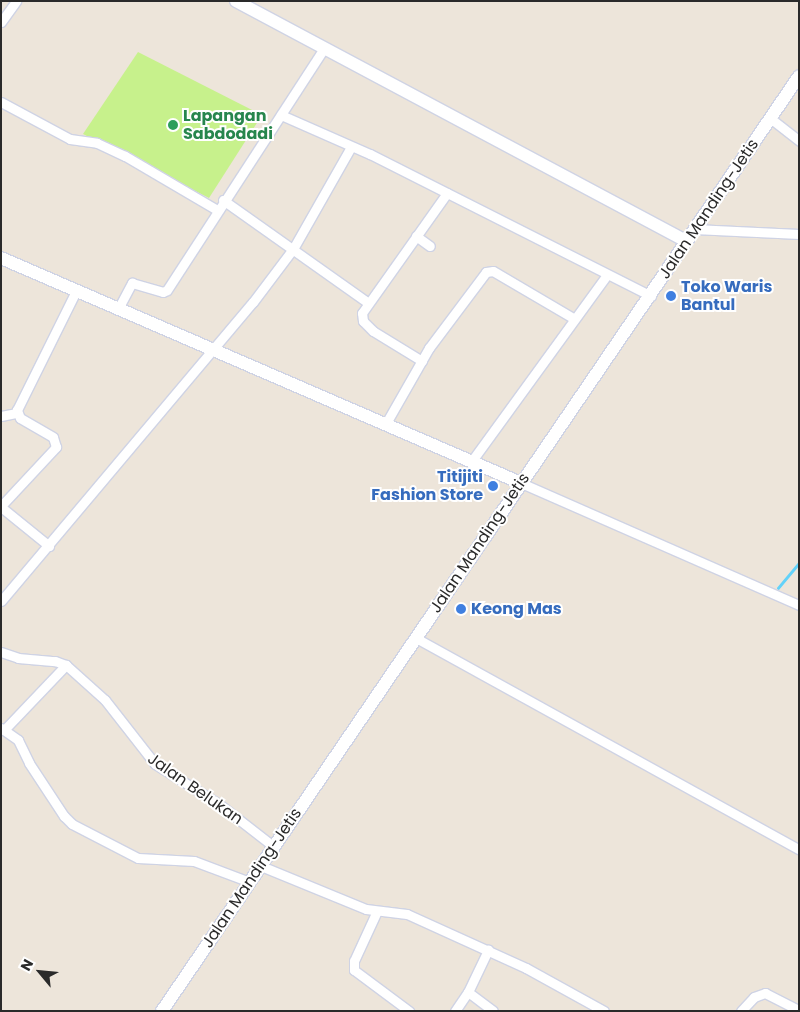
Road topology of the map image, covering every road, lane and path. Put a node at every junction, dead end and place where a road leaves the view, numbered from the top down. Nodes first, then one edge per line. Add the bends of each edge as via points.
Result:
1 (16, 1) edge
2 (236, 1) edge
3 (1, 22) edge
4 (324, 48) junction
5 (799, 76) edge
6 (1, 102) edge
7 (281, 115) junction
8 (770, 118) junction
9 (799, 141) edge
10 (351, 148) junction
11 (447, 193) junction
12 (223, 200) junction
13 (217, 210) junction
14 (694, 229) junction
15 (799, 234) edge
16 (416, 236) junction
17 (686, 241) junction
18 (430, 246) dead end
19 (293, 249) junction
20 (1, 258) edge
21 (607, 275) junction
22 (76, 291) junction
23 (650, 296) junction
24 (367, 302) junction
25 (118, 309) junction
26 (573, 318) junction
27 (216, 350) junction
28 (422, 361) junction
29 (17, 413) junction
30 (1, 416) edge
31 (385, 425) junction
32 (471, 462) junction
33 (521, 483) junction
34 (1, 506) edge
35 (49, 546) junction
36 (1, 601) edge
37 (799, 605) edge
38 (416, 638) junction
39 (1, 652) edge
40 (66, 665) junction
41 (2, 729) edge
42 (274, 846) junction
43 (799, 848) edge
44 (260, 866) junction
45 (250, 882) junction
46 (377, 911) junction
47 (488, 950) junction
48 (468, 992) junction
49 (799, 1010) edge
50 (162, 1011) edge
51 (409, 1011) edge
52 (455, 1011) edge
53 (493, 1011) edge
54 (604, 1011) edge
55 (740, 1011) edge

1 - 3 street
2 - 4 main road
4 - 7 street
4 - 17 main road
5 - 8 main road, Jalan Manding-Jetis
6 - 13 street via 70,139 97,143 125,156
7 - 10 street
7 - 12 street
8 - 9 street
8 - 14 main road, Jalan Manding-Jetis
10 - 11 street
10 - 19 street
11 - 16 street
11 - 21 street
12 - 13 street
12 - 19 street
13 - 25 street via 167,290 164,292 132,283
14 - 15 street
14 - 17 main road, Jalan Manding-Jetis
16 - 18 street
16 - 24 street
17 - 23 main road, Jalan Manding-Jetis
19 - 24 street
19 - 27 street
20 - 22 main road
21 - 23 street
21 - 26 street
22 - 25 main road
22 - 29 street
23 - 33 main road, Jalan Manding-Jetis
24 - 28 street via 362,313 368,326
25 - 27 main road
26 - 28 street via 488,271
26 - 32 street
27 - 31 main road
27 - 35 street
28 - 31 street
29 - 30 street
29 - 34 street via 54,437 56,447
31 - 32 main road
32 - 33 main road
33 - 37 street
33 - 38 main road, Jalan Manding-Jetis
34 - 35 street
35 - 36 street
38 - 42 main road, Jalan Manding-Jetis
38 - 43 street
39 - 40 street via 18,658
40 - 41 street
40 - 42 street, Jalan Belukan via 105,700 155,764 220,804
41 - 45 street via 18,740 29,763 72,824 138,858 194,861
42 - 44 main road, Jalan Manding-Jetis
44 - 45 main road, Jalan Manding-Jetis
44 - 46 street
45 - 50 main road, Jalan Manding-Jetis
46 - 47 street via 408,914
46 - 51 street via 354,961 354,970
47 - 48 street
47 - 54 street
48 - 52 street
48 - 53 street
49 - 55 street via 765,993 754,997

